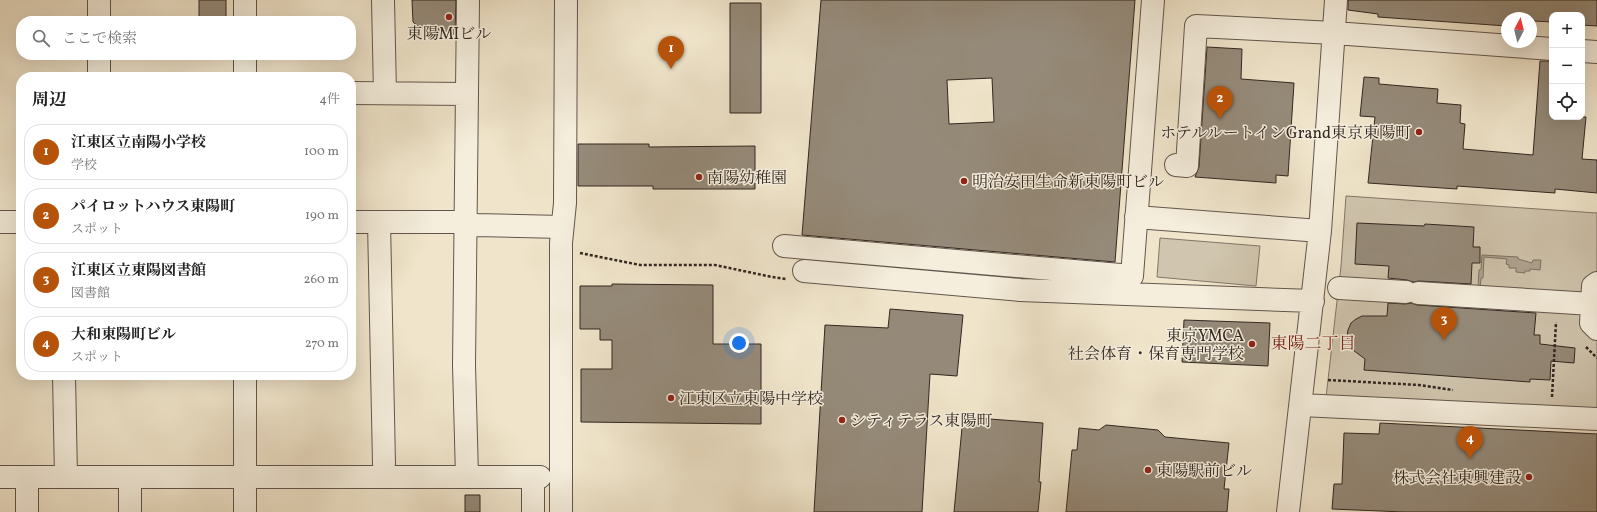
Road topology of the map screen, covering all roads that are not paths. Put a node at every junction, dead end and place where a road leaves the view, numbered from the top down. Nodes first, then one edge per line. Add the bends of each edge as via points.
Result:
1 (98, 0) edge
2 (246, 0) edge
3 (384, 0) edge
4 (468, 0) edge
5 (566, 0) edge
6 (1153, 0) edge
7 (1336, 0) edge
8 (99, 16) edge
9 (245, 16) edge
10 (1334, 33) junction
11 (1549, 49) edge
12 (1585, 51) edge
13 (1597, 52) edge
14 (99, 60) edge
15 (245, 60) edge
16 (99, 72) edge
17 (245, 72) edge
18 (356, 93) edge
19 (385, 93) junction
20 (467, 94) junction
21 (1176, 165) dead end
22 (1136, 217) junction
23 (0, 222) edge
24 (16, 222) edge
25 (356, 222) edge
26 (379, 222) junction
27 (466, 222) junction
28 (562, 227) junction
29 (1320, 231) junction
30 (784, 246) dead end
31 (798, 275) road end
32 (1597, 283) edge
33 (1339, 288) dead end
34 (1313, 301) junction
35 (1592, 304) junction
36 (1589, 335) edge
37 (64, 380) edge
38 (245, 380) edge
39 (1301, 405) junction
40 (1597, 419) edge
41 (384, 464) dead end
42 (0, 477) edge
43 (27, 477) junction
44 (66, 477) junction
45 (130, 477) junction
46 (245, 477) junction
47 (467, 477) junction
48 (28, 512) edge
49 (130, 512) edge
50 (245, 512) edge
51 (533, 512) edge
52 (561, 512) edge
53 (1288, 512) edge

1 - 8 street
2 - 9 street
3 - 19 street
4 - 20 street
5 - 28 street via 565,203
6 - 22 street
7 - 10 street
10 - 11 street
10 - 21 street via 1196,26 1187,166
10 - 29 street
12 - 13 street
14 - 16 street
15 - 17 street
18 - 19 street
19 - 20 street
20 - 27 street
22 - 29 street
22 - 30 street via 1132,276
23 - 24 street
25 - 26 street
26 - 27 street
26 - 41 street
27 - 28 street via 476,225
27 - 47 street via 464,365
28 - 52 street
29 - 34 street
31 - 34 street via 1020,290
32 - 35 street via 1593,286
33 - 35 street
34 - 39 street
35 - 36 street
37 - 44 street
38 - 46 street
39 - 40 street
39 - 53 street
42 - 43 street
43 - 44 street
43 - 48 street
44 - 45 street
45 - 46 street
45 - 49 street
46 - 47 street
46 - 50 street
47 - 51 street via 536,477

